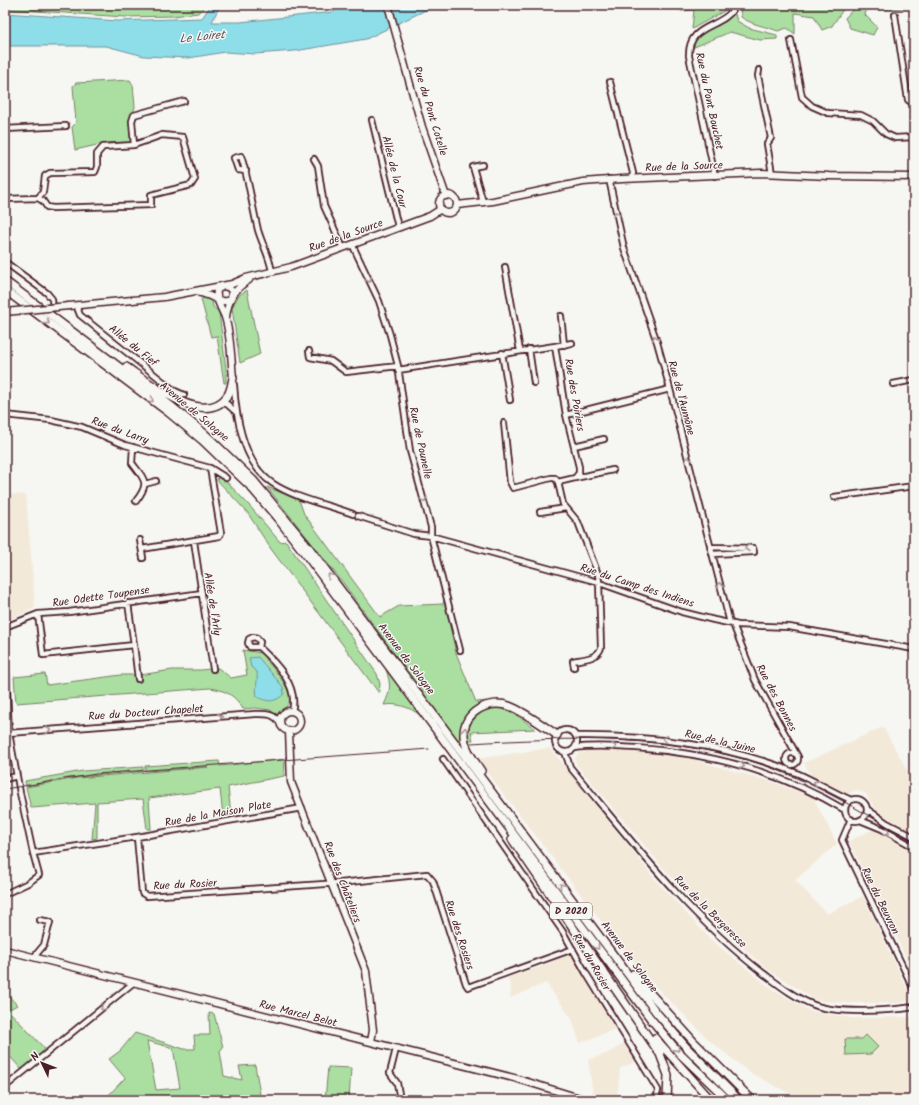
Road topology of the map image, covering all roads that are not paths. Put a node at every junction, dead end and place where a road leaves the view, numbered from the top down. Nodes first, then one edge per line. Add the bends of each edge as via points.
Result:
1 (388, 5) edge
2 (736, 5) edge
3 (895, 15) dead end
4 (791, 40) dead end
5 (914, 41) edge
6 (914, 59) edge
7 (759, 70) dead end
8 (610, 82) dead end
9 (184, 101) dead end
10 (914, 104) edge
11 (372, 120) dead end
12 (66, 126) dead end
13 (5, 129) edge
14 (914, 136) edge
15 (134, 145) junction
16 (314, 159) dead end
17 (483, 165) dead end
18 (246, 171) dead end
19 (772, 174) junction
20 (715, 176) junction
21 (914, 177) edge
22 (632, 178) junction
23 (609, 180) junction
24 (446, 196) junction
25 (38, 198) junction
26 (5, 199) edge
27 (483, 202) junction
28 (456, 205) junction
29 (441, 209) junction
30 (398, 227) junction
31 (352, 244) junction
32 (343, 248) junction
33 (5, 262) edge
34 (504, 267) dead end
35 (272, 272) junction
36 (257, 276) junction
37 (5, 281) edge
38 (223, 286) junction
39 (5, 290) edge
40 (188, 292) junction
41 (217, 298) junction
42 (231, 299) junction
43 (73, 306) junction
44 (53, 308) junction
45 (5, 312) edge
46 (561, 316) dead end
47 (225, 319) junction
48 (64, 325) junction
49 (572, 344) dead end
50 (564, 345) junction
51 (556, 346) junction
52 (529, 349) junction
53 (309, 351) dead end
54 (520, 351) junction
55 (502, 353) junction
56 (398, 368) junction
57 (233, 378) junction
58 (914, 380) edge
59 (534, 383) dead end
60 (893, 384) dead end
61 (670, 389) junction
62 (184, 395) dead end
63 (510, 400) dead end
64 (219, 403) junction
65 (5, 415) edge
66 (238, 415) junction
67 (566, 415) junction
68 (504, 423) dead end
69 (604, 439) dead end
70 (574, 446) junction
71 (133, 447) junction
72 (210, 468) junction
73 (613, 470) dead end
74 (226, 478) dead end
75 (575, 478) junction
76 (156, 481) dead end
77 (558, 482) junction
78 (145, 484) junction
79 (914, 486) edge
80 (834, 497) dead end
81 (136, 501) dead end
82 (566, 508) junction
83 (540, 512) dead end
84 (353, 514) dead end
85 (358, 516) dead end
86 (431, 536) junction
87 (140, 540) dead end
88 (194, 541) junction
89 (710, 547) junction
90 (142, 549) junction
91 (712, 554) junction
92 (143, 558) dead end
93 (599, 582) junction
94 (202, 593) junction
95 (128, 603) junction
96 (38, 614) junction
97 (731, 623) junction
98 (5, 627) edge
99 (134, 645) junction
100 (259, 647) dead end
101 (5, 649) edge
102 (914, 649) edge
103 (460, 650) dead end
104 (574, 667) dead end
105 (213, 669) dead end
106 (138, 679) dead end
107 (292, 711) junction
108 (424, 713) junction
109 (280, 723) junction
110 (289, 731) junction
111 (9, 733) junction
112 (556, 735) junction
113 (577, 736) junction
114 (575, 748) junction
115 (565, 752) junction
116 (798, 757) dead end
117 (443, 759) dead end
118 (17, 776) junction
119 (5, 778) edge
120 (851, 800) junction
121 (302, 808) junction
122 (867, 809) junction
123 (845, 810) junction
124 (851, 819) junction
125 (860, 820) junction
126 (137, 837) junction
127 (914, 837) edge
128 (914, 848) edge
129 (34, 853) junction
130 (537, 854) junction
131 (332, 884) junction
132 (5, 894) edge
133 (40, 920) dead end
134 (602, 939) junction
135 (5, 950) edge
136 (573, 950) junction
137 (34, 957) junction
138 (133, 983) junction
139 (612, 984) junction
140 (914, 990) edge
141 (914, 1007) edge
142 (371, 1042) junction
143 (396, 1048) junction
144 (716, 1064) junction
145 (685, 1072) junction
146 (5, 1087) edge
147 (400, 1100) edge
148 (586, 1100) edge
149 (655, 1100) edge
150 (667, 1100) edge
151 (711, 1100) edge
152 (715, 1100) edge
153 (728, 1100) edge
154 (739, 1100) edge
155 (752, 1100) edge
156 (759, 1100) edge

1 - 24 main road, Rue du Pont Cotelle via 422,127
2 - 20 street, Rue du Pont Bouchet via 724,18 691,39 689,46
3 - 10 street via 908,100
4 - 14 street via 802,97 812,106 828,113 861,115 895,138
5 - 6 street
7 - 19 street via 758,76 771,138 767,144
8 - 22 street
9 - 15 street via 134,115
11 - 30 street, Allée de la Cour
12 - 13 street
15 - 25 street via 103,147 97,154 98,167 95,172 50,173 45,176 43,192
15 - 25 street via 162,135 183,137 195,179 193,184 151,195 151,205 53,208 47,207
16 - 32 street via 318,166 324,206
17 - 27 street via 473,167
18 - 35 street via 258,231
19 - 20 main road, Rue de la Source
19 - 21 main road, Rue de la Source
20 - 22 main road, Rue de la Source
22 - 23 main road, Rue de la Source
23 - 27 main road, Rue de la Source via 583,182
61 -> 23 street, Rue de l'Aumône via 624,248
24 - 28 main road via 454,198
24 - 29 main road via 440,201
25 - 26 street
27 - 28 main road, Rue de la Source
28 - 29 main road via 450,212
29 - 30 main road, Rue de la Source via 430,216
30 - 31 main road, Rue de la Source
31 - 32 main road, Rue de la Source
31 -> 56 street, Rue de Pounelle via 379,301
32 - 35 main road, Rue de la Source
33 - 44 street via 47,293 52,299
34 - 54 street
35 - 36 main road, Rue de la Source
36 - 38 main road, Rue de la Source
36 - 42 main road, Rue de la Source via 237,288
37 - 48 main road, Avenue de Sologne
38 - 40 main road, Rue de la Source
38 - 41 main road via 217,290
38 - 42 main road via 232,291
39 -> 108 main road, Avenue de Sologne via 168,412 250,486 279,520
40 - 41 main road, Rue de la Source via 208,294
40 - 43 main road, Rue de la Source
41 - 42 main road via 224,302
41 - 47 main road
42 - 47 main road
43 - 44 main road, Rue de la Source, bridge
43 - 62 street, Allée du Fief via 80,315 175,391
44 - 45 main road, Rue de la Source, bridge
46 - 50 street
47 - 57 main road
48 - 64 main road via 181,403 208,407
130 -> 48 main road, Avenue de Sologne via 310,549 253,480 194,425
49 - 50 street
50 - 51 street
51 - 52 street, Rue des Poiriers
51 - 67 street, Rue des Poiriers
52 - 54 street, Rue des Poiriers
52 - 59 street
53 - 56 street, Rue des Poiriers via 310,357 331,361 346,372
54 - 55 street, Rue des Poiriers
55 - 56 street, Rue des Poiriers
55 - 63 street
56 -> 86 street, Rue de Pounelle via 410,451 431,527
57 - 64 main road via 227,395
57 - 66 street
58 - 60 street
61 - 67 street
89 -> 61 street, Rue de l'Aumône
64 - 66 street via 231,406
65 - 71 street, Rue du Larry via 82,427
66 - 84 street via 249,453 271,482 284,490
67 - 70 street, Rue des Poiriers
68 - 77 street via 510,482 513,488 551,478
69 - 70 street
70 - 75 street, Rue des Poiriers via 579,467 579,474
71 - 72 street, Rue du Larry
71 - 78 street via 132,464 144,478
72 - 74 street, Rue du Larry
72 - 88 street via 221,534
73 - 75 street
75 - 77 street
76 - 78 street
77 - 82 street via 560,497
78 - 81 street via 145,490
79 - 80 street
82 - 83 street
82 - 93 street via 578,522
85 - 86 street, Rue du Camp des Indiens via 414,534
86 - 93 street, Rue du Camp des Indiens
86 - 103 street, Rue de Pounelle
87 - 90 street
88 - 90 street
88 - 94 street, Allée de l'Arly
89 - 91 street, Rue de l'Aumône
91 -> 89 street via 754,552 753,548
90 - 92 street
97 -> 91 street, Rue de l'Aumône
93 - 97 street, Rue du Camp des Indiens via 682,612
93 - 104 street via 600,652 589,658 573,661
94 - 95 street, Rue Odette Toupense
94 - 105 street, Allée de l'Arly
95 - 96 street, Rue Odette Toupense
95 - 99 street
96 - 98 street, Rue Odette Toupense
96 - 99 street via 43,654
97 - 102 street, Rue du Camp des Indiens via 789,627
97 - 116 street, Rue des Bonnes via 755,680
99 - 106 street
100 - 107 street via 293,692
101 - 111 street
107 - 109 main road via 283,714
107 - 110 main road via 299,716 300,723 295,730
108 - 139 main road
108 -> 153 main road, Avenue de Sologne / D 2020 via 651,1019 680,1053
109 - 110 main road
111 -> 109 street, Rue du Docteur Chapelet via 254,714 270,714
110 - 121 main road, Rue des Châteliers via 291,782
111 - 118 street
112 - 113 street via 561,730 568,730
112 - 115 street via 556,746
130 -> 112 main road via 469,754 464,735 466,723 480,708 500,704 509,706
113 - 114 street via 578,743
120 -> 113 street, Rue de la Juine via 794,772 717,749 672,740
114 - 115 street
114 -> 123 street, Rue de la Juine via 595,746 660,750 711,758 784,779
115 - 141 street, Rue de la Bergeresse via 570,767 686,902 723,941 780,986 815,1005 846,1010
117 - 136 street, Rue du Rosier via 564,932
118 - 119 street
118 - 129 street
120 - 122 street, Rue de la Juine via 862,800
120 - 123 street
121 - 126 street, Rue de la Maison Plate
121 - 131 main road, Rue des Châteliers
122 - 125 street
122 - 127 street, Rue de la Juine
123 - 124 street, Rue de la Juine
124 - 125 street
124 - 140 street, Rue du Beuvron via 842,840
125 -> 128 street via 882,829
126 - 129 street
126 - 131 street, Rue du Rosier via 142,893 147,896
129 - 132 street via 39,875
134 -> 130 main road, Avenue de Sologne / D 2020
131 - 136 street, Rue des Rosiers via 427,874 433,881 468,987
131 - 142 main road, Rue des Châteliers via 366,971 373,1030
133 - 137 street via 50,922 44,945
134 - 144 main road
134 - 154 main road, Avenue de Sologne / D 2020 via 661,1018
135 - 137 main road, Rue Marcel Belot
136 - 149 street, Rue du Rosier via 658,1090
137 - 138 main road, Rue Marcel Belot
138 - 142 main road, Rue Marcel Belot
138 -> 146 street
139 - 145 main road
139 - 150 main road via 660,1054 668,1075
142 - 143 main road, Rue Marcel Belot
143 - 147 street via 390,1073 397,1083
143 - 148 main road, Rue Marcel Belot via 522,1080
144 - 155 main road
144 - 156 main road
145 - 151 main road
145 - 152 main road

